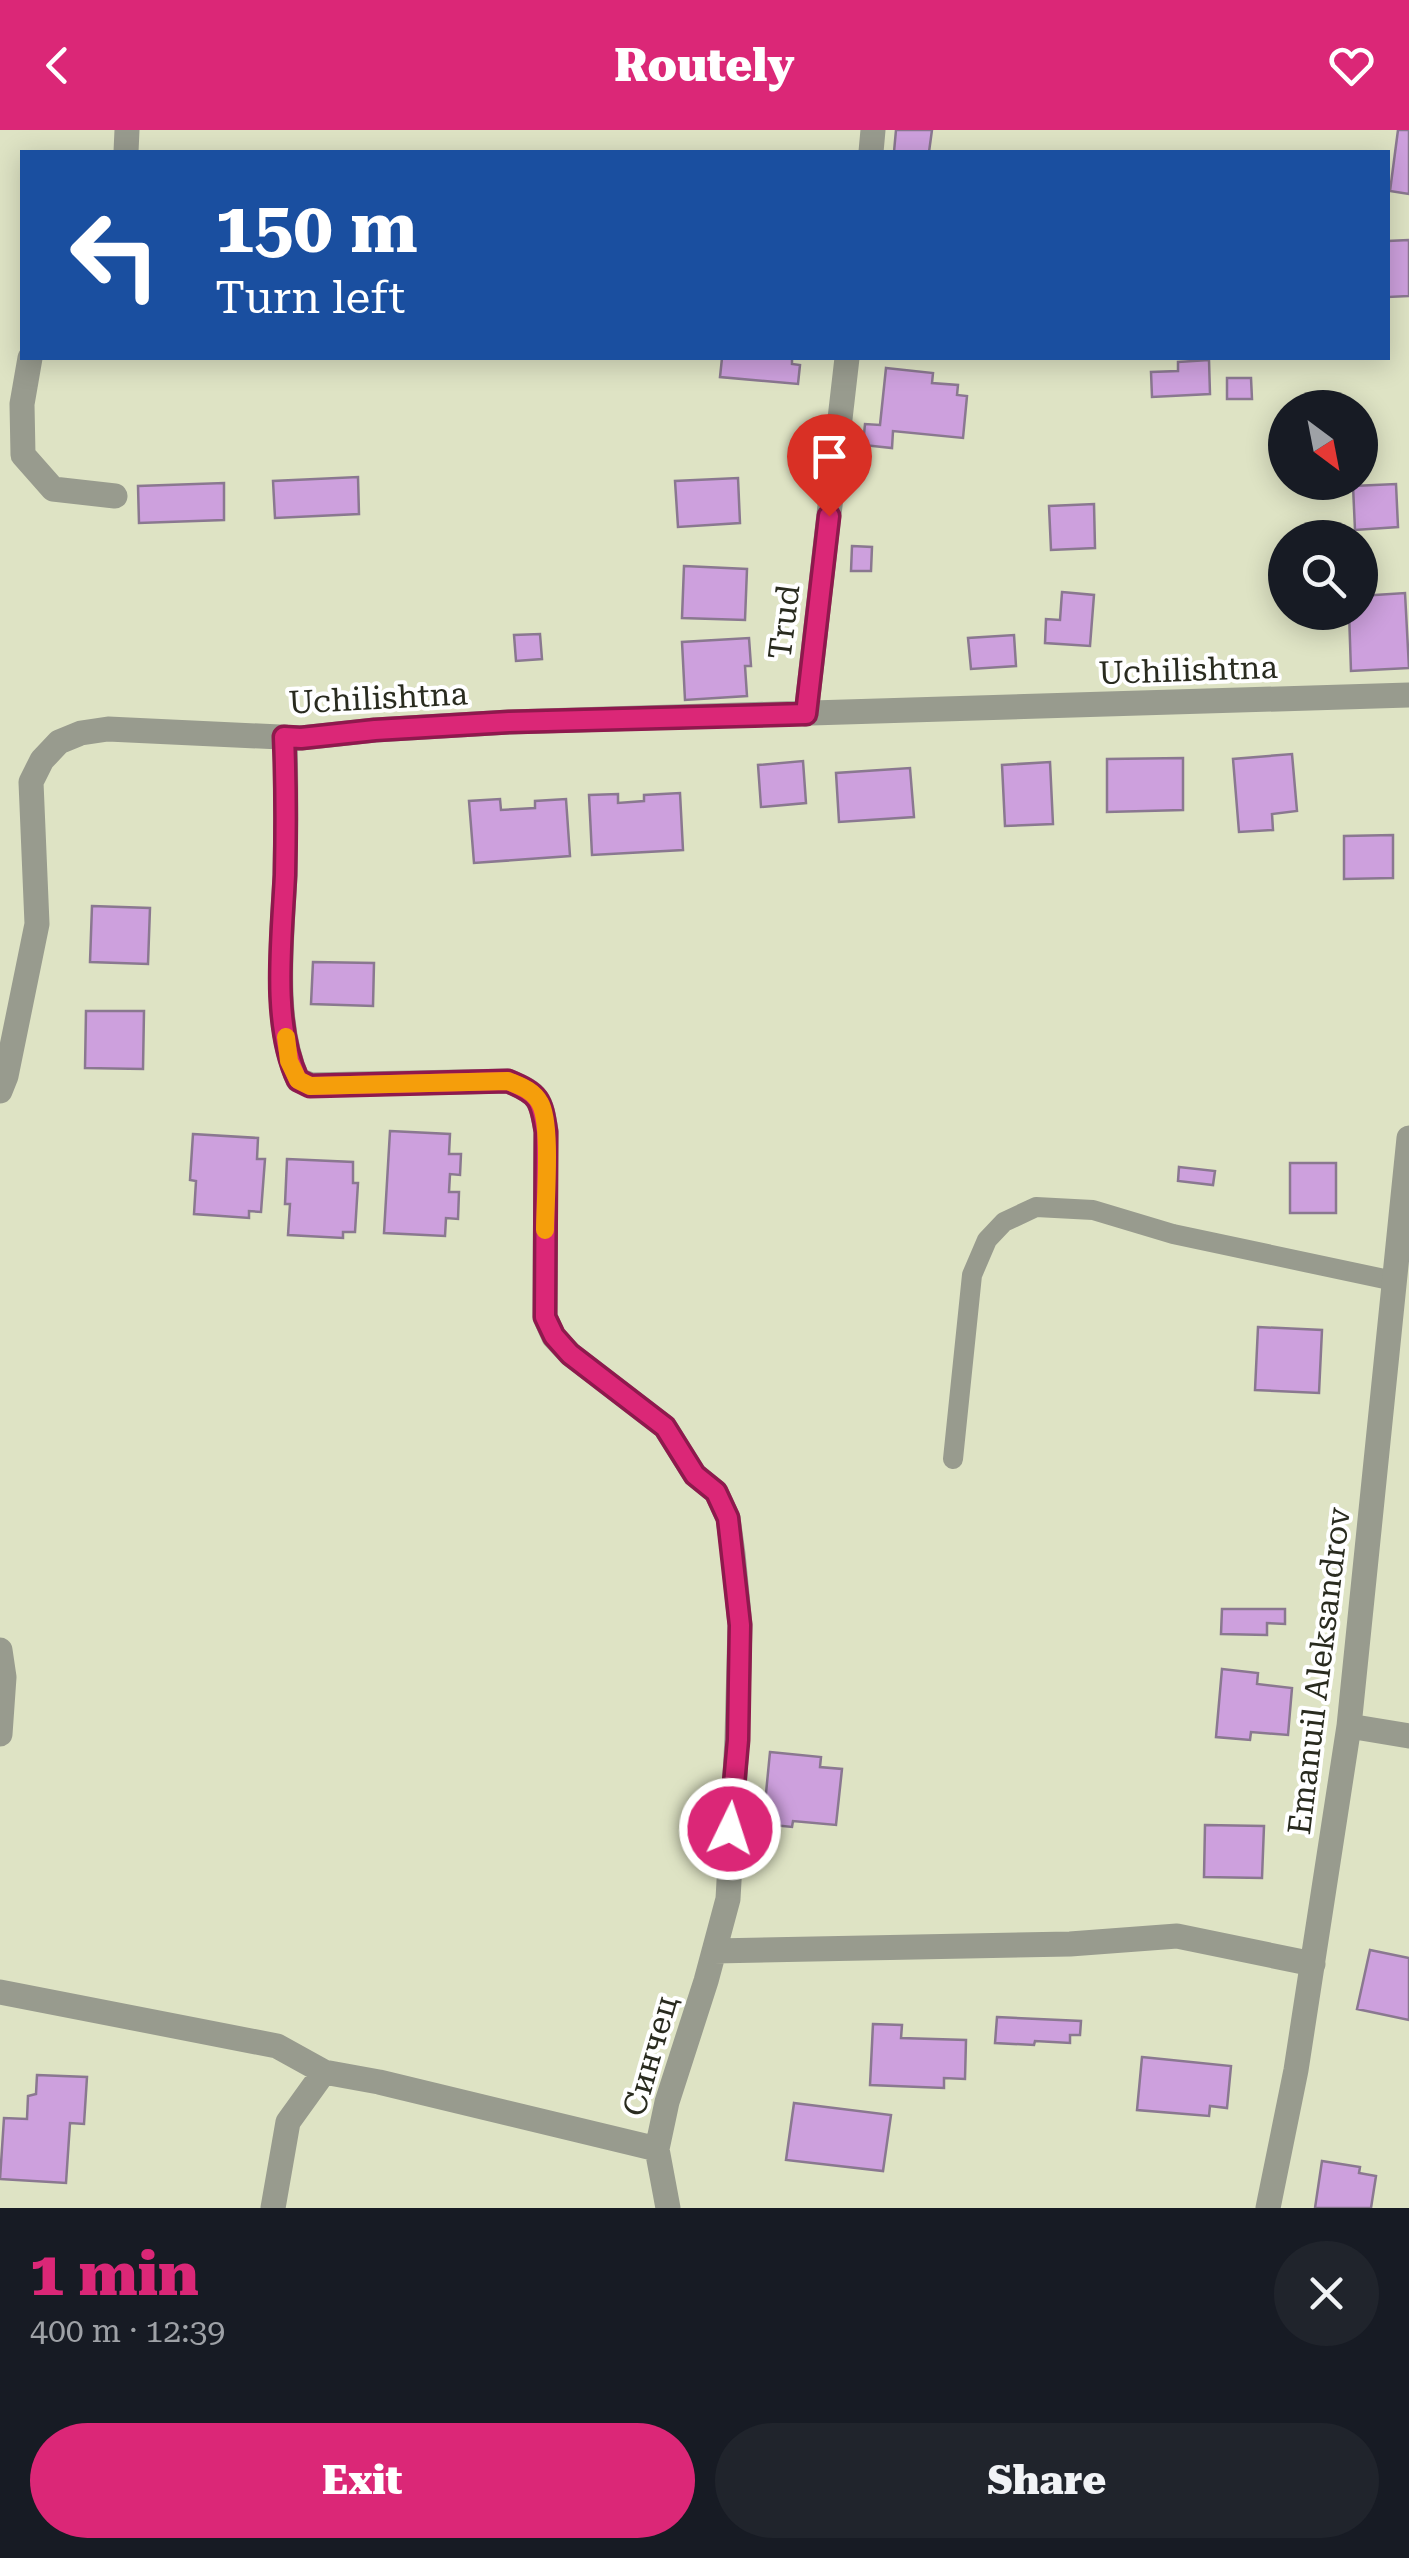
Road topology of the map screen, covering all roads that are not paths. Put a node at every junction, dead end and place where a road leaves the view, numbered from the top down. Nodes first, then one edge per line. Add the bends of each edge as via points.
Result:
1 (30, 360) edge
2 (847, 360) edge
3 (115, 496) dead end
4 (1409, 696) edge
5 (806, 714) junction
6 (284, 737) junction
7 (3, 1084) edge
8 (1409, 1138) edge
9 (1405, 1208) edge
10 (1394, 1281) junction
11 (953, 1459) dead end
12 (0, 1650) edge
13 (1349, 1726) junction
14 (0, 1734) edge
15 (1409, 1736) edge
16 (714, 1950) junction
17 (1312, 1964) junction
18 (0, 1992) edge
19 (324, 2072) junction
20 (657, 2149) junction
21 (273, 2208) edge
22 (668, 2208) edge
23 (1268, 2208) edge

1 - 3 street via 23,455 53,488
2 - 5 street, Trud
4 - 5 street, Uchilishtna
5 - 6 street, Uchilishtna via 509,722
6 - 7 street, Uchilishtna via 108,729 59,742 42,760 31,782 37,924
6 - 16 street, Синчец via 280,978 289,1061 298,1080 310,1086 508,1081 528,1089 542,1104 546,1132 545,1317 570,1354 665,1427 728,1518 740,1625 738,1740 728,1898
8 - 9 street, Emanuil Aleksandrov
9 - 10 street, Emanuil Aleksandrov
10 - 11 lane via 1093,1210 1036,1207 1004,1222 987,1240 972,1275
10 - 13 street, Emanuil Aleksandrov
12 - 14 street
13 - 15 street
13 - 17 street, Emanuil Aleksandrov
16 - 17 street via 1177,1936
16 - 20 street, Синчец
17 - 23 street, Emanuil Aleksandrov
18 - 19 street via 277,2046
19 - 20 street
19 - 21 street via 288,2122
20 - 22 street, Синчец

